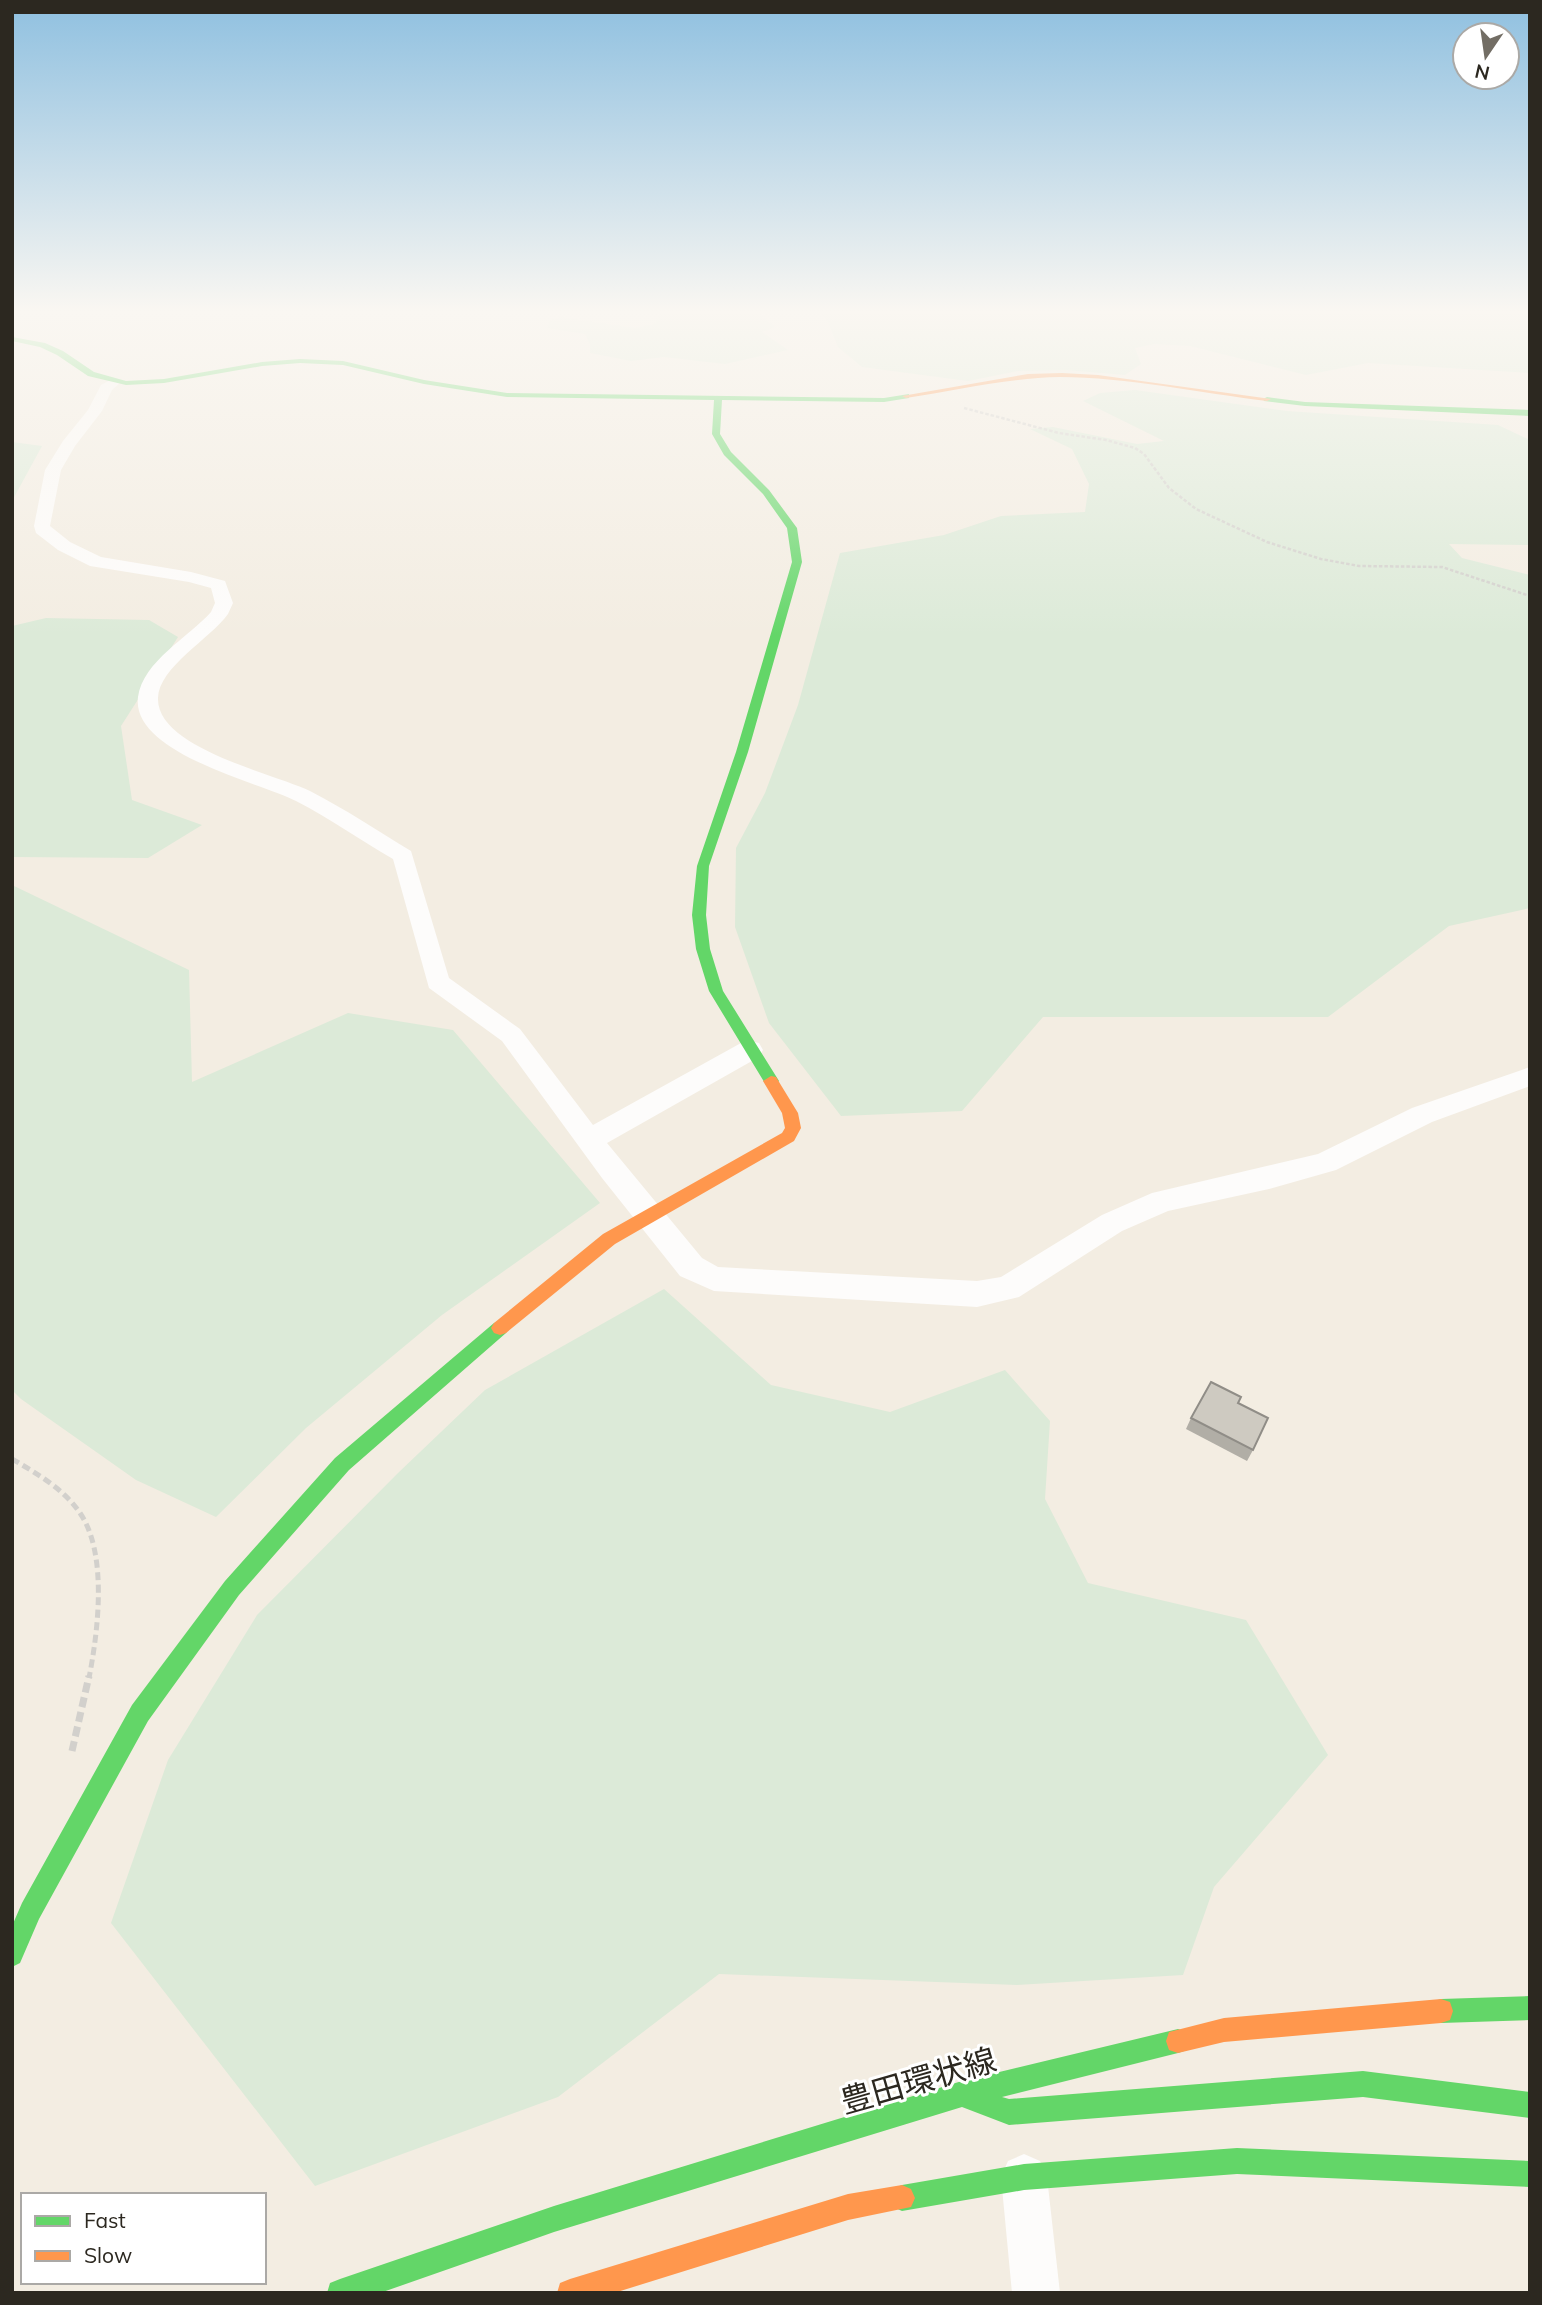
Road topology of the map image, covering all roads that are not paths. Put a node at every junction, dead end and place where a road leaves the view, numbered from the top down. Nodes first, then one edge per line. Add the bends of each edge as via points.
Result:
1 (87, 421) edge
2 (715, 421) edge
3 (750, 1050) junction
4 (1530, 1076) edge
5 (591, 1139) junction
6 (12, 1955) edge
7 (1530, 2008) edge
8 (962, 2094) junction
9 (1530, 2105) edge
10 (1530, 2174) edge
11 (1024, 2177) junction
12 (340, 2293) edge
13 (570, 2293) edge
14 (1036, 2293) edge

1 - 5 street via 53,470 42,526 45,533 96,562 219,585 224,603 219,614 153,682 148,699 155,720 166,735 188,749 290,790 403,856 438,982 511,1035
2 - 3 street via 727,453 774,501 792,528 797,562 703,866 702,949 716,990
3 - 5 street
3 - 6 street via 793,1120 788,1138 609,1239 342,1464 232,1588 140,1713 30,1911
4 - 5 street via 1422,1115 1326,1162 1162,1201 1112,1223 1008,1288 977,1294 714,1279 691,1267
7 - 8 street, 豊田環状線 via 1466,2009 1224,2030
8 - 9 street via 1009,2112 1363,2084
8 - 12 street, 豊田環状線 via 554,2219
10 - 11 street via 1237,2161
11 - 13 street via 848,2207
11 - 14 street

